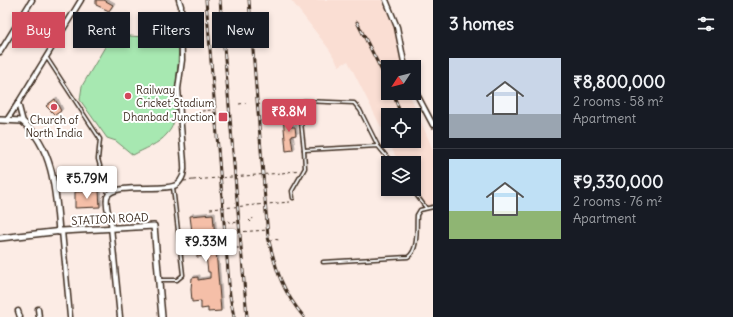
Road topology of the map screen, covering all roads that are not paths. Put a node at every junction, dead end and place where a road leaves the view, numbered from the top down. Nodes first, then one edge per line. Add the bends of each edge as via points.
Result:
1 (32, 0) edge
2 (81, 0) edge
3 (179, 0) edge
4 (386, 0) edge
5 (0, 52) edge
6 (46, 57) junction
7 (404, 60) edge
8 (420, 100) edge
9 (18, 103) junction
10 (0, 120) edge
11 (7, 120) junction
12 (23, 122) junction
13 (433, 125) edge
14 (378, 146) junction
15 (304, 150) junction
16 (386, 156) edge
17 (173, 187) junction
18 (108, 195) junction
19 (417, 196) edge
20 (293, 198) dead end
21 (433, 207) edge
22 (426, 208) junction
23 (112, 227) junction
24 (60, 231) junction
25 (0, 238) edge
26 (322, 262) dead end
27 (158, 280) junction
28 (38, 309) dead end
29 (18, 312) dead end
30 (20, 317) edge
31 (39, 317) edge
32 (70, 317) edge
33 (120, 317) edge
34 (162, 317) edge

1 - 5 street
2 - 6 street
3 - 17 street via 182,60 178,89 185,166 182,179
4 - 7 street via 397,27
6 - 9 street
6 - 18 lane via 100,139 98,159
8 - 13 street
9 - 11 street
9 - 12 street
10 - 11 street
11 - 12 street
12 - 24 street via 35,137 48,161
14 - 15 lane
14 - 15 lane via 360,110 354,104 304,101 299,104
14 - 16 lane
15 - 20 lane via 305,168 292,192
17 - 18 street via 127,189 114,191
17 - 27 lane via 183,275 177,280
18 - 23 street via 107,205
19 - 22 lane
21 - 22 lane
22 - 26 lane via 420,210 417,215 415,248 412,255
23 - 24 street, STATION ROAD
23 - 27 street, STATION ROAD via 154,226
23 - 33 street
24 - 25 street, STATION ROAD
24 - 32 street
27 - 34 street, STATION ROAD
28 - 31 street
29 - 30 street

